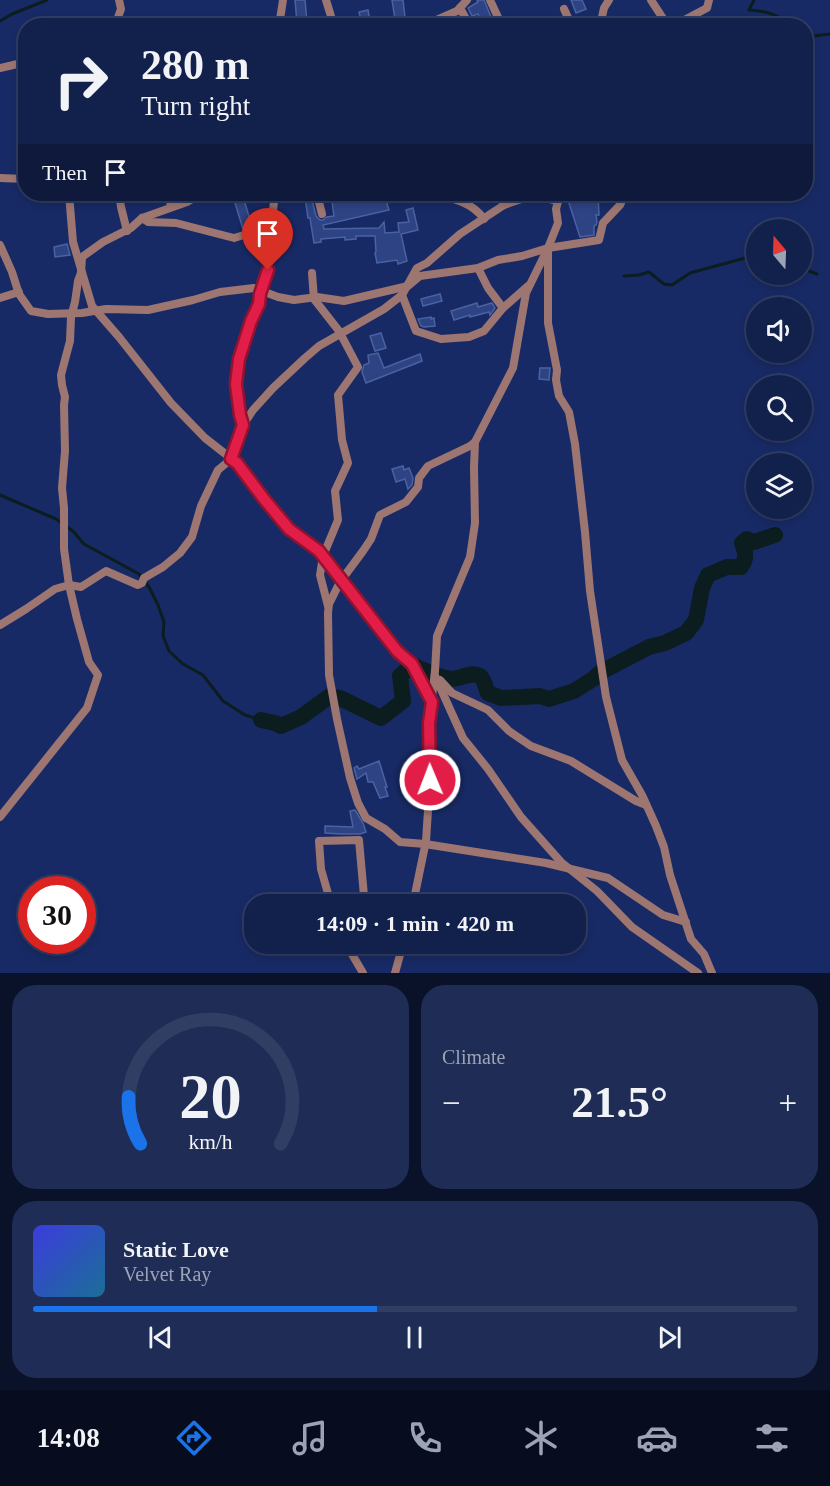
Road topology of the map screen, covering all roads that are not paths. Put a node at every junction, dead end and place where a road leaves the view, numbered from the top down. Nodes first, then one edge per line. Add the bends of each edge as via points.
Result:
1 (119, 0) edge
2 (283, 0) edge
3 (326, 0) edge
4 (466, 0) edge
5 (491, 0) edge
6 (609, 0) edge
7 (651, 0) edge
8 (709, 0) edge
9 (460, 8) junction
10 (564, 9) dead end
11 (118, 18) edge
12 (280, 18) edge
13 (332, 18) edge
14 (441, 18) edge
15 (466, 18) edge
16 (499, 18) edge
17 (568, 18) edge
18 (601, 18) edge
19 (663, 18) edge
20 (688, 18) edge
21 (18, 64) edge
22 (0, 68) edge
23 (0, 178) edge
24 (18, 179) edge
25 (70, 201) edge
26 (120, 201) edge
27 (170, 201) edge
28 (189, 201) edge
29 (274, 201) edge
30 (319, 201) edge
31 (458, 201) edge
32 (502, 201) edge
33 (516, 201) edge
34 (558, 201) edge
35 (622, 201) edge
36 (504, 205) junction
37 (171, 207) junction
38 (322, 214) dead end
39 (142, 218) junction
40 (484, 219) junction
41 (273, 228) junction
42 (127, 231) junction
43 (0, 245) edge
44 (548, 248) junction
45 (478, 268) junction
46 (81, 273) junction
47 (312, 273) dead end
48 (530, 285) junction
49 (408, 286) junction
50 (261, 291) junction
51 (19, 292) junction
52 (402, 295) junction
53 (314, 297) junction
54 (0, 298) edge
55 (503, 308) junction
56 (96, 311) junction
57 (72, 313) junction
58 (340, 334) junction
59 (243, 425) junction
60 (475, 442) junction
61 (231, 459) junction
62 (323, 556) junction
63 (341, 580) junction
64 (69, 585) junction
65 (328, 608) junction
66 (0, 625) edge
67 (435, 675) junction
68 (432, 702) junction
69 (646, 805) junction
70 (0, 817) edge
71 (425, 844) junction
72 (570, 869) junction
73 (328, 894) edge
74 (364, 894) edge
75 (415, 894) edge
76 (686, 922) junction
77 (352, 954) edge
78 (400, 954) edge
79 (363, 973) edge
80 (395, 973) edge
81 (698, 973) edge
82 (712, 973) edge

1 - 11 street
2 - 12 street
3 - 13 street
4 - 9 street
5 - 16 street
6 - 18 street
7 - 19 street
8 - 20 street via 707,8
9 - 14 street
9 - 15 street
10 - 17 street
21 - 22 street
23 - 24 street
25 - 46 street via 73,242
26 - 42 street
27 - 37 street
28 - 37 street
29 - 41 street
30 - 38 street
31 - 40 street via 474,208
32 - 36 street
33 - 36 street
34 - 44 street via 558,223
35 - 44 street via 603,223 598,240
36 - 40 street
37 - 39 street
39 - 41 street via 234,238
39 - 42 street
40 - 49 street via 417,268
41 - 50 street
42 - 46 street via 82,257
43 - 51 street
44 - 45 street
44 - 48 street
44 - 69 street via 548,323 559,396 569,412 575,444 601,672 622,760
45 - 49 street via 420,276
45 - 55 street
46 - 56 street
46 - 57 street
47 - 53 street
48 - 55 street
48 - 60 street via 513,368
49 - 52 street
49 - 53 street via 344,301
50 - 53 street via 294,300
50 - 56 street via 254,288 220,292 148,310
50 - 59 street via 237,370
51 - 54 street
51 - 57 street via 31,311
52 - 55 street via 416,331 441,339 469,337 484,331
52 - 58 street
53 - 58 street
56 - 57 street
56 - 61 street via 171,403
57 - 64 street via 61,376 65,399 64,549
58 - 59 street via 319,346 273,388
58 - 62 street via 358,367 338,395 348,463 335,491 338,520
59 - 61 street
60 - 63 street via 428,466 406,502 380,515 371,539
60 - 67 street via 475,523 470,557 437,636
61 - 62 street via 289,529
61 - 64 street via 218,470 192,537 164,567 138,585 106,572 81,587
62 - 63 street
62 - 65 street via 320,575
63 - 65 street
63 - 68 street via 397,651 412,664
64 - 66 street via 55,589
64 - 70 street via 89,662 98,675 87,708
65 - 71 street via 329,675 358,804 366,818 400,842
67 - 68 street
67 - 69 street via 452,693 488,710 531,746 571,761
67 - 72 street via 463,738 521,818
68 - 71 street
69 - 76 street via 664,847
71 - 72 street
71 - 75 street
72 - 76 street via 608,878 663,915
72 - 81 street via 632,927
73 - 74 street via 321,869 320,841 359,840
76 - 82 street via 691,939 704,954
77 - 79 street
78 - 80 street

